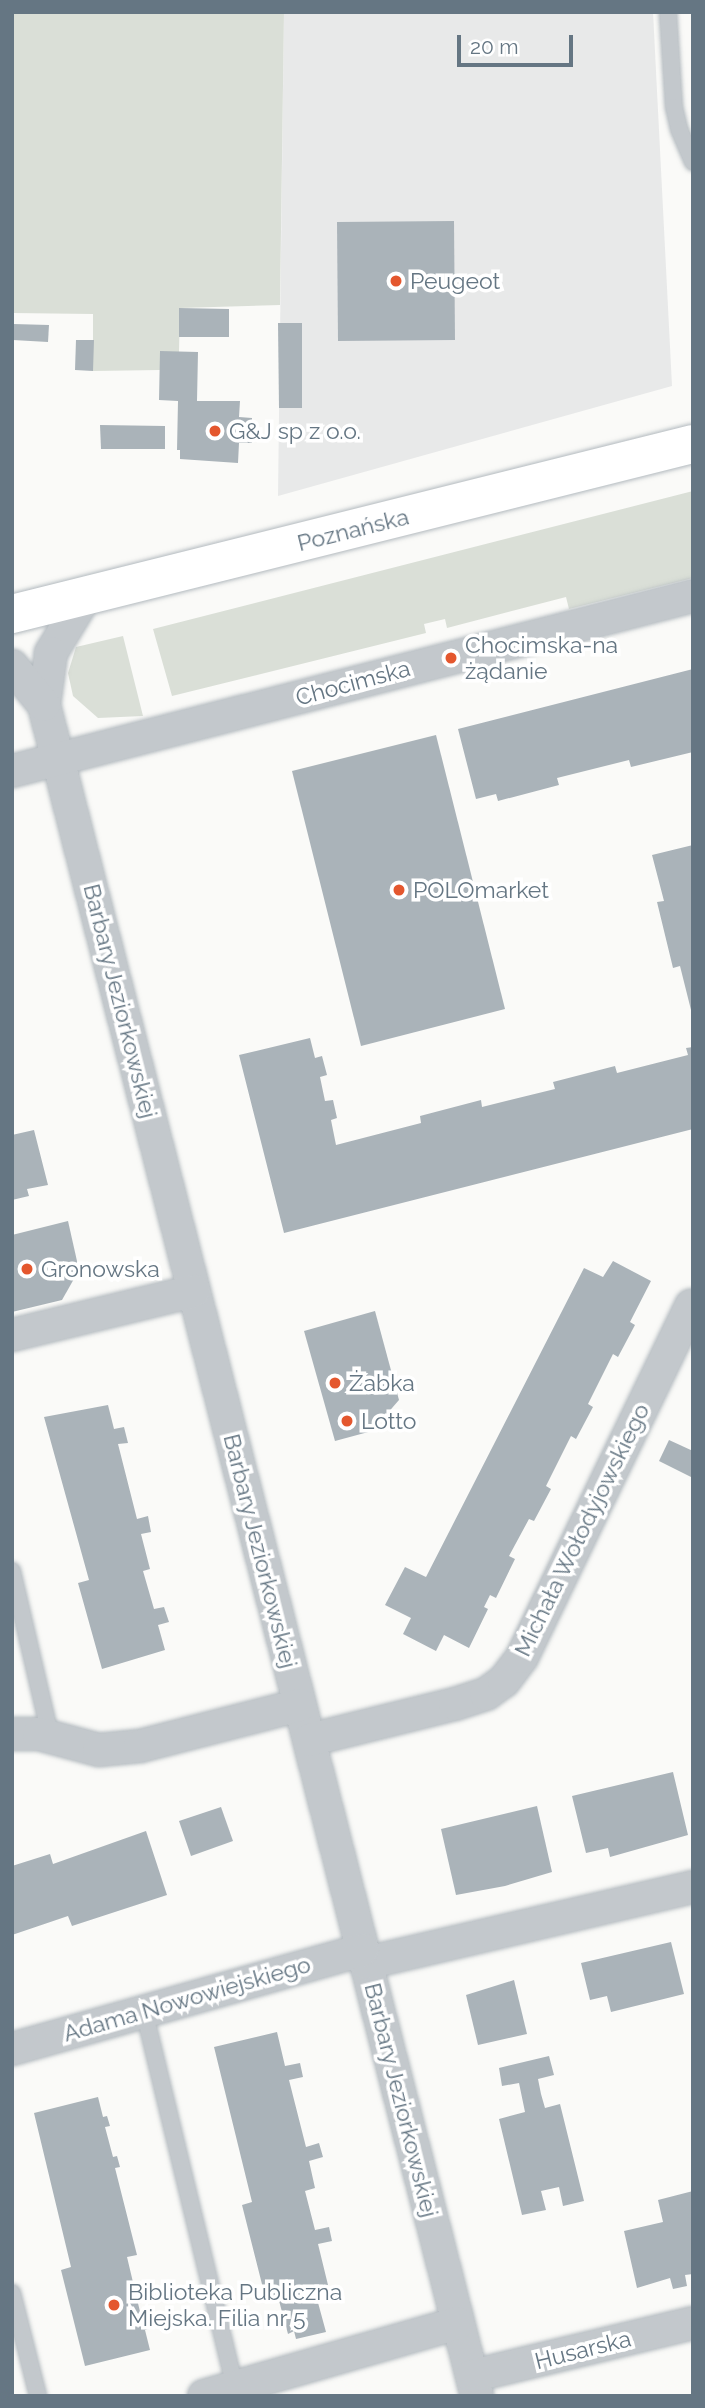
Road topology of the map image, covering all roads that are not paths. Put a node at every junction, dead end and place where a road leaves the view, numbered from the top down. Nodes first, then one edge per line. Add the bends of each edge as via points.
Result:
1 (668, 12) edge
2 (693, 162) edge
3 (693, 444) edge
4 (693, 596) edge
5 (85, 597) junction
6 (12, 614) edge
7 (12, 666) edge
8 (44, 705) junction
9 (58, 760) junction
10 (12, 771) edge
11 (194, 1291) junction
12 (691, 1306) dead end
13 (12, 1335) edge
14 (12, 1571) edge
15 (300, 1705) junction
16 (12, 1734) edge
17 (51, 1738) junction
18 (309, 1741) junction
19 (693, 1886) edge
20 (364, 1957) junction
21 (144, 2011) junction
22 (12, 2049) edge
23 (12, 2293) edge
24 (458, 2323) junction
25 (693, 2323) edge
26 (475, 2386) edge
27 (235, 2387) junction
28 (38, 2396) edge
29 (204, 2396) edge

1 - 2 lane via 674,107
3 - 5 main road, Poznańska
4 - 9 street, Chocimska
5 - 6 main road, Poznańska
5 - 8 street, Barbary Jeziorkowskiej via 51,653
7 - 8 street, Barbary Jeziorkowskiej
8 - 9 street, Barbary Jeziorkowskiej
9 - 10 street, Chocimska
9 - 11 street, Barbary Jeziorkowskiej
11 - 13 street
11 - 15 street, Barbary Jeziorkowskiej
12 - 18 street, Michała Wołodyjowskiego via 522,1657 504,1681 486,1694
14 - 17 lane
15 - 17 street via 140,1746 99,1751
15 - 18 street, Barbary Jeziorkowskiej
16 - 17 street
18 - 20 street, Barbary Jeziorkowskiej
19 - 20 street, Adama Nowowiejskiego
20 - 21 street, Adama Nowowiejskiego
20 - 24 street, Barbary Jeziorkowskiej
21 - 22 street, Adama Nowowiejskiego
21 - 27 lane
23 - 28 lane
24 - 26 street, Barbary Jeziorkowskiej
24 - 27 street
25 - 26 street, Husarska
27 - 29 street

